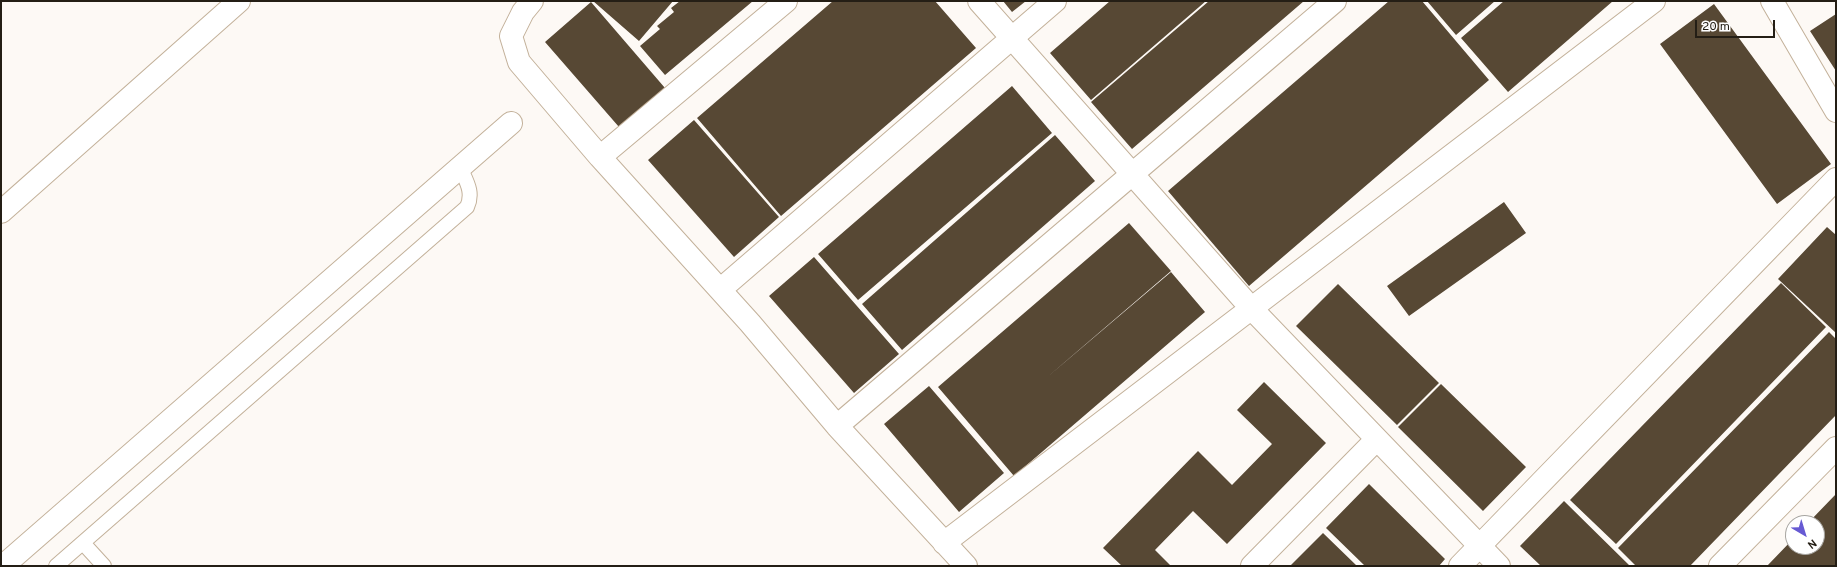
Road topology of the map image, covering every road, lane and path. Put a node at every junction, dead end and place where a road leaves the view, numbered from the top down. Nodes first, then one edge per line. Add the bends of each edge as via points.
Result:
1 (239, 1) edge
2 (532, 1) edge
3 (786, 1) edge
4 (979, 1) edge
5 (1055, 1) edge
6 (1335, 1) edge
7 (1654, 1) edge
8 (1772, 1) edge
9 (1013, 37) junction
10 (1836, 110) edge
11 (511, 123) dead end
12 (600, 156) junction
13 (460, 167) junction
14 (1133, 172) junction
15 (1836, 179) edge
16 (1, 212) edge
17 (721, 289) junction
18 (1252, 308) junction
19 (837, 426) junction
20 (1376, 440) junction
21 (1836, 448) edge
22 (83, 543) junction
23 (944, 543) junction
24 (1479, 546) junction
25 (3, 566) edge
26 (56, 566) edge
27 (104, 566) edge
28 (966, 566) edge
29 (1252, 566) edge
30 (1460, 566) edge
31 (1499, 566) edge
32 (1720, 566) edge

1 - 16 street
2 - 12 street via 523,12 511,36 519,62
3 - 12 street
4 - 9 street
5 - 9 street
6 - 14 street
7 - 18 street
8 - 10 street
9 - 14 street
9 - 17 street
11 - 13 street
12 - 17 street
13 - 22 lane via 471,192 467,207
13 - 25 street
14 - 18 street
14 - 19 street
15 - 24 street
17 - 19 street
18 - 20 street
18 - 23 street
19 - 23 street
20 - 24 street
20 - 29 street
21 - 32 street
22 - 26 lane
22 - 27 lane
23 - 28 street
24 - 30 street
24 - 31 street

